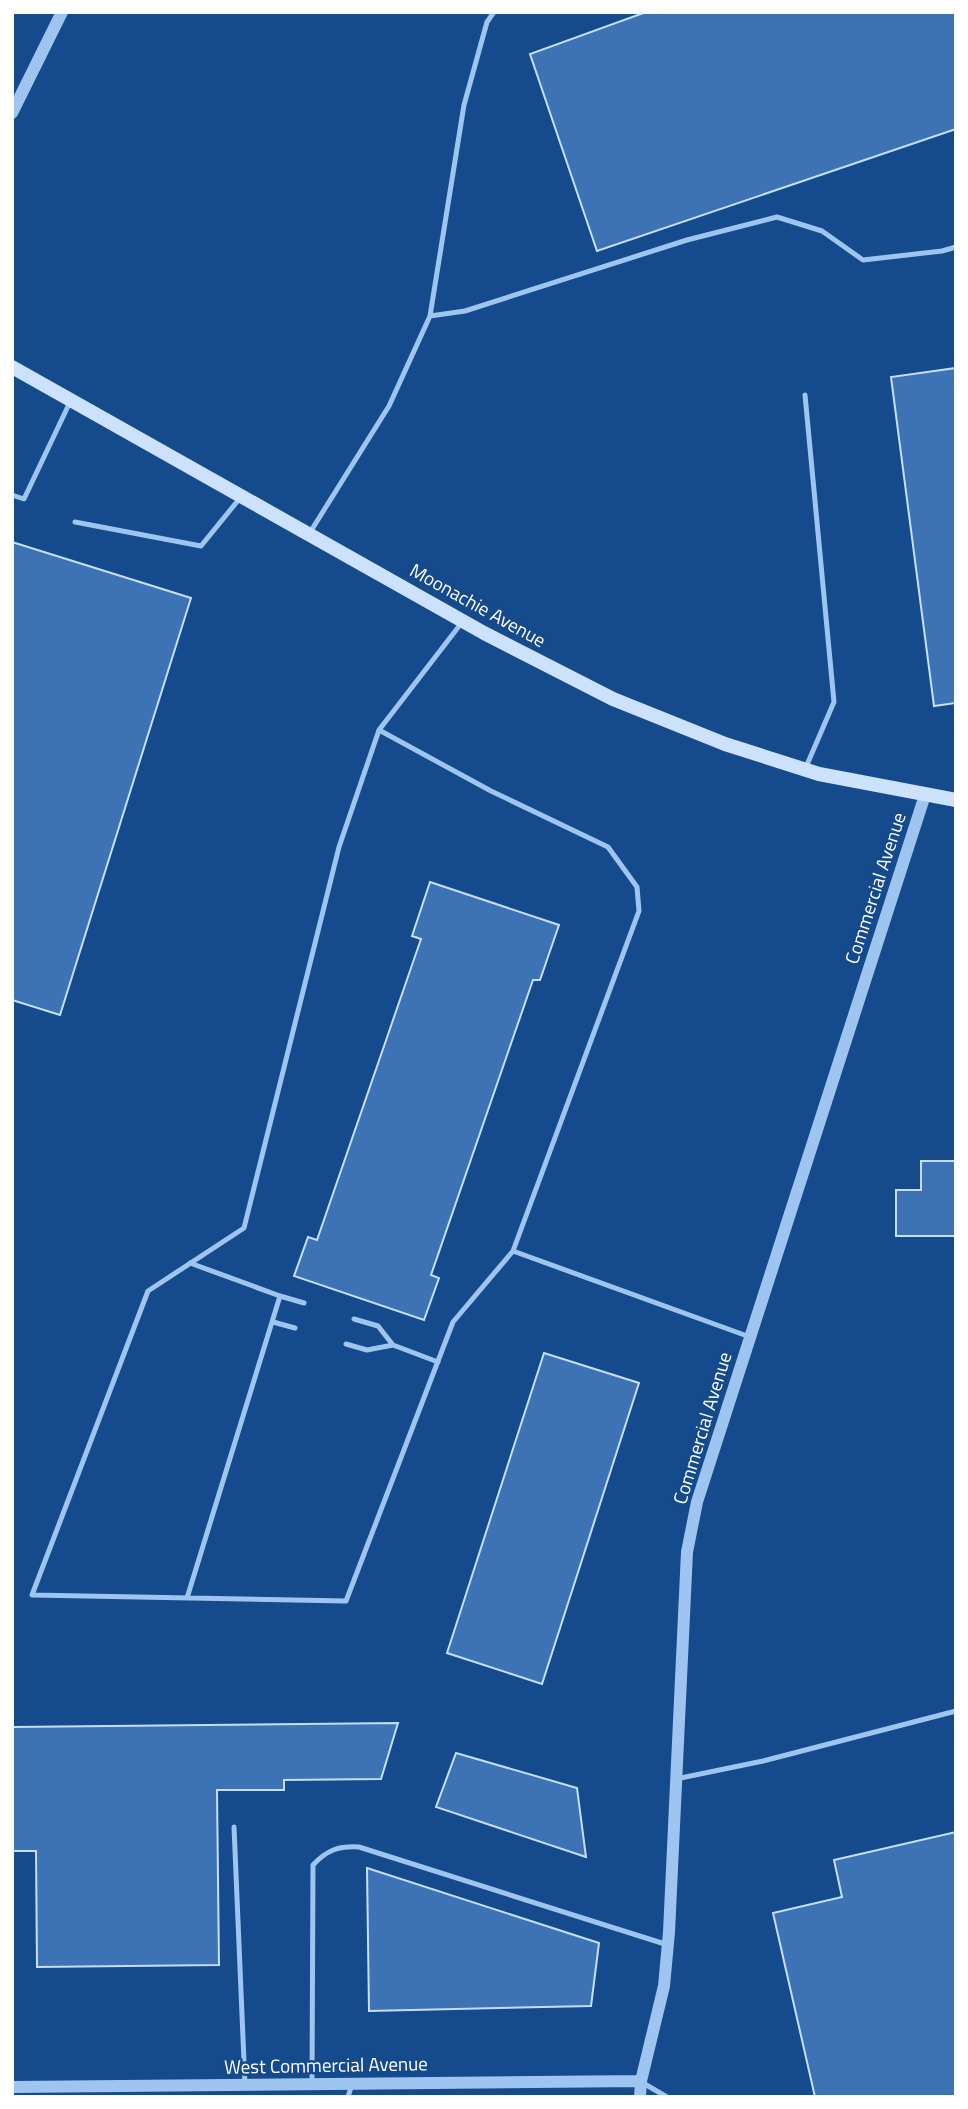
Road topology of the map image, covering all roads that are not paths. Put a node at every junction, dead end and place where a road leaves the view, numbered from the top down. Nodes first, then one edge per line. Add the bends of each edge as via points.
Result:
1 (62, 12) edge
2 (494, 12) edge
3 (12, 113) edge
4 (956, 247) edge
5 (430, 316) junction
6 (12, 368) edge
7 (805, 396) dead end
8 (71, 400) junction
9 (12, 495) edge
10 (242, 496) junction
11 (75, 522) dead end
12 (309, 534) junction
13 (463, 620) junction
14 (379, 730) junction
15 (805, 770) junction
16 (925, 795) junction
17 (956, 800) edge
18 (513, 1251) junction
19 (190, 1264) junction
20 (281, 1296) junction
21 (304, 1303) dead end
22 (354, 1319) dead end
23 (273, 1322) junction
24 (295, 1328) dead end
25 (750, 1337) junction
26 (346, 1344) dead end
27 (393, 1345) junction
28 (438, 1362) junction
29 (187, 1598) junction
30 (956, 1711) edge
31 (676, 1779) junction
32 (234, 1827) dead end
33 (668, 1945) junction
34 (641, 2081) junction
35 (245, 2085) junction
36 (312, 2085) junction
37 (12, 2087) edge
38 (350, 2090) edge
39 (640, 2097) edge
40 (667, 2097) edge

1 - 3 street
2 - 5 lane via 464,105
4 - 5 lane via 863,260 822,230 776,217 687,240 465,311
5 - 12 lane via 389,406
6 - 8 main road, Moonachie Avenue
7 - 15 lane via 834,702
8 - 9 lane via 24,499
8 - 10 main road, Moonachie Avenue
10 - 11 lane via 201,546
10 - 12 main road, Moonachie Avenue
12 - 13 main road, Moonachie Avenue
13 - 14 lane
13 - 15 main road, Moonachie Avenue via 613,699
14 - 18 lane via 608,847 636,887 639,911 631,937
14 - 19 lane via 339,847 244,1228
15 - 16 main road, Moonachie Avenue
16 - 17 main road, Moonachie Avenue
16 - 25 street, Commercial Avenue
18 - 25 lane
18 - 28 lane via 453,1322
19 - 20 lane
19 - 29 lane via 148,1291 32,1595
20 - 21 lane
20 - 23 lane
22 - 27 lane via 378,1326
23 - 24 lane
23 - 29 lane
25 - 31 street, Commercial Avenue via 697,1502 687,1552
26 - 27 lane via 367,1350
27 - 28 lane
28 - 29 lane via 346,1601
30 - 31 lane
31 - 33 street, Commercial Avenue
32 - 35 lane
33 - 34 street, Commercial Avenue via 664,1986
33 - 36 lane via 359,1847 340,1846 313,1865
34 - 38 street, West Commercial Avenue
34 - 39 street, Commercial Avenue
34 - 40 lane
35 - 36 street, West Commercial Avenue
35 - 37 street, West Commercial Avenue
36 - 38 street, West Commercial Avenue

